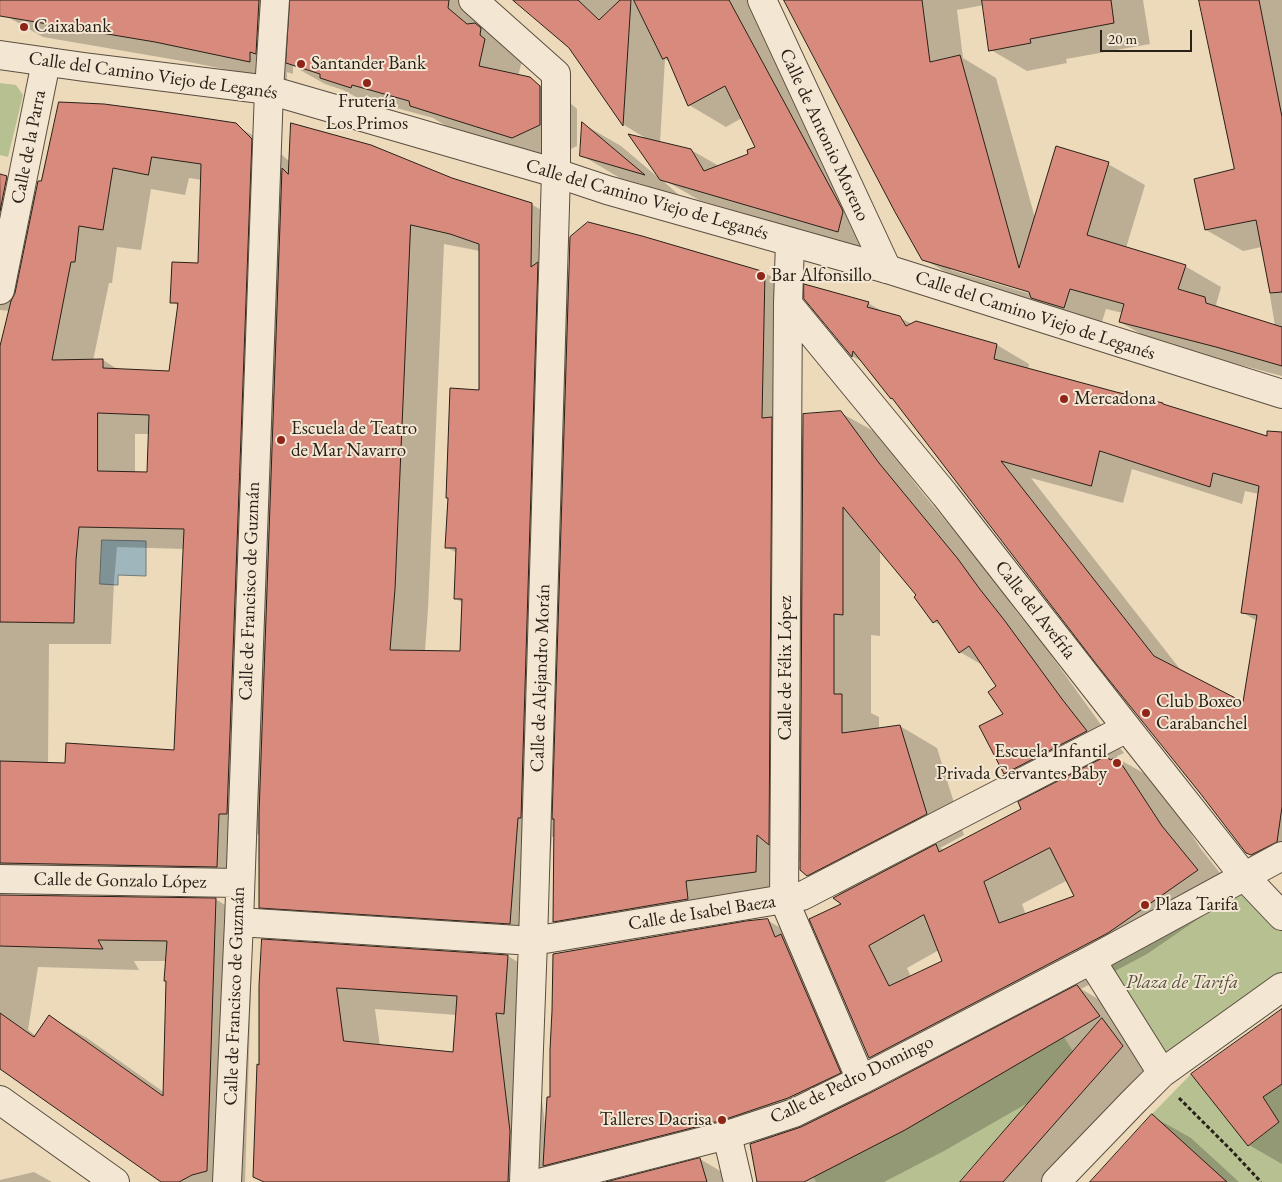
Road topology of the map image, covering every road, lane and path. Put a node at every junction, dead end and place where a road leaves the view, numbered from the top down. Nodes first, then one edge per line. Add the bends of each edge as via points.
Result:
1 (275, 0) edge
2 (472, 0) edge
3 (762, 0) edge
4 (0, 55) edge
5 (46, 62) junction
6 (269, 90) junction
7 (556, 173) junction
8 (790, 242) junction
9 (887, 269) junction
10 (0, 290) edge
11 (788, 304) junction
12 (1282, 394) edge
13 (1126, 728) junction
14 (1282, 856) edge
15 (1244, 876) junction
16 (0, 879) edge
17 (240, 884) junction
18 (784, 900) junction
19 (1282, 916) edge
20 (239, 922) junction
21 (533, 941) junction
22 (1091, 960) junction
23 (1282, 987) edge
24 (1162, 1073) junction
25 (861, 1080) junction
26 (0, 1100) edge
27 (727, 1136) junction
28 (115, 1182) edge
29 (227, 1182) edge
30 (524, 1182) edge
31 (543, 1182) edge
32 (738, 1182) edge
33 (1056, 1182) edge
34 (1261, 1182) edge

1 - 6 street, Calle de Francisco de Guzmán
2 - 7 street, Calle de Alejandro Morán via 556,74
3 - 9 street, Calle de Antonio Moreno
4 - 5 street, Calle del Camino Viejo de Leganés
5 - 6 street, Calle del Camino Viejo de Leganés
5 - 10 street, Calle de la Parra
6 - 7 street, Calle del Camino Viejo de Leganés
6 - 17 street, Calle de Francisco de Guzmán
7 - 8 street, Calle del Camino Viejo de Leganés
7 - 21 street, Calle de Alejandro Morán
8 - 9 street, Calle del Camino Viejo de Leganés
8 - 11 street, Calle de Félix López
9 - 12 street, Calle del Camino Viejo de Leganés
11 - 13 street, Calle del Avefría via 945,495
11 - 18 street, Calle de Félix López
13 - 15 street, Calle del Avefría
13 - 18 street, Calle de Isabel Baeza via 802,896
14 - 15 street
15 - 19 street, Calle del Avefría
15 - 22 street
16 - 17 street, Calle de Gonzalo López
17 - 20 street, Calle de Francisco de Guzmán
18 - 21 street, Calle de Isabel Baeza
18 - 25 street, Calle de Félix López
20 - 21 street, Calle de Isabel Baeza
20 - 29 street, Calle de Francisco de Guzmán
21 - 30 street, Calle de Alejandro Morán
22 - 24 street
22 - 25 street, Calle de Pedro Domingo
23 - 24 street
24 - 33 street
24 - 34 path via 1174,1092
25 - 27 street, Calle de Pedro Domingo via 794,1112
26 - 28 street
27 - 31 street, Calle de Pedro Domingo
27 - 32 street

